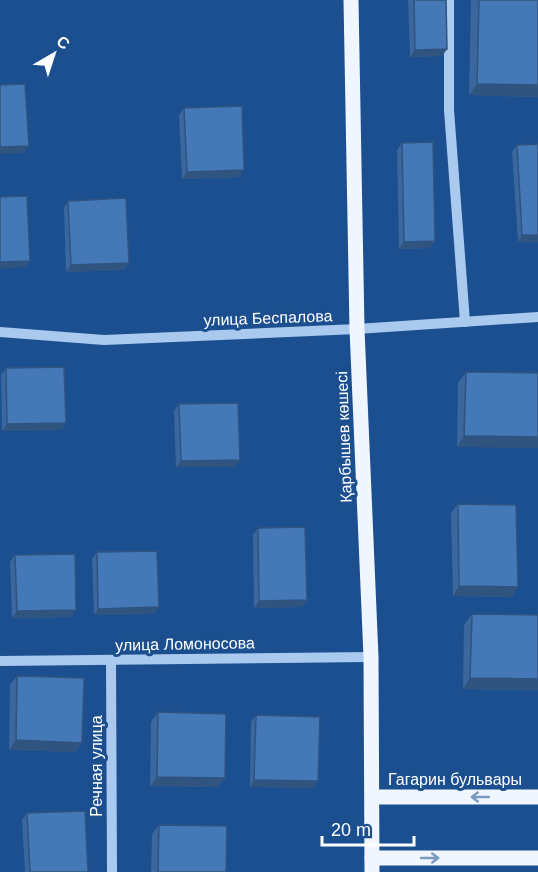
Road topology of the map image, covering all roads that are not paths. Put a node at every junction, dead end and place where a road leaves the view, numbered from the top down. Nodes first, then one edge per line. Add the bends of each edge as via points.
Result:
1 (351, 0) edge
2 (449, 0) edge
3 (538, 317) edge
4 (465, 322) junction
5 (357, 329) junction
6 (0, 332) edge
7 (371, 657) junction
8 (111, 660) junction
9 (0, 661) edge
10 (538, 797) edge
11 (373, 798) junction
12 (538, 858) edge
13 (372, 865) edge
14 (112, 872) edge

1 - 5 main road, Қарбышев көшесі
2 - 4 street via 449,110
3 - 4 street, улица Беспалова
4 - 5 street, улица Беспалова
5 - 6 street, улица Беспалова via 104,340
5 - 7 main road, Қарбышев көшесі
7 - 8 street, улица Ломоносова
7 - 11 main road, Қарбышев көшесі
8 - 9 street, улица Ломоносова
8 - 14 street, Речная улица
10 -> 11 main road, Гагарин бульвары
11 - 13 main road, Қарбышев көшесі
13 -> 12 main road

